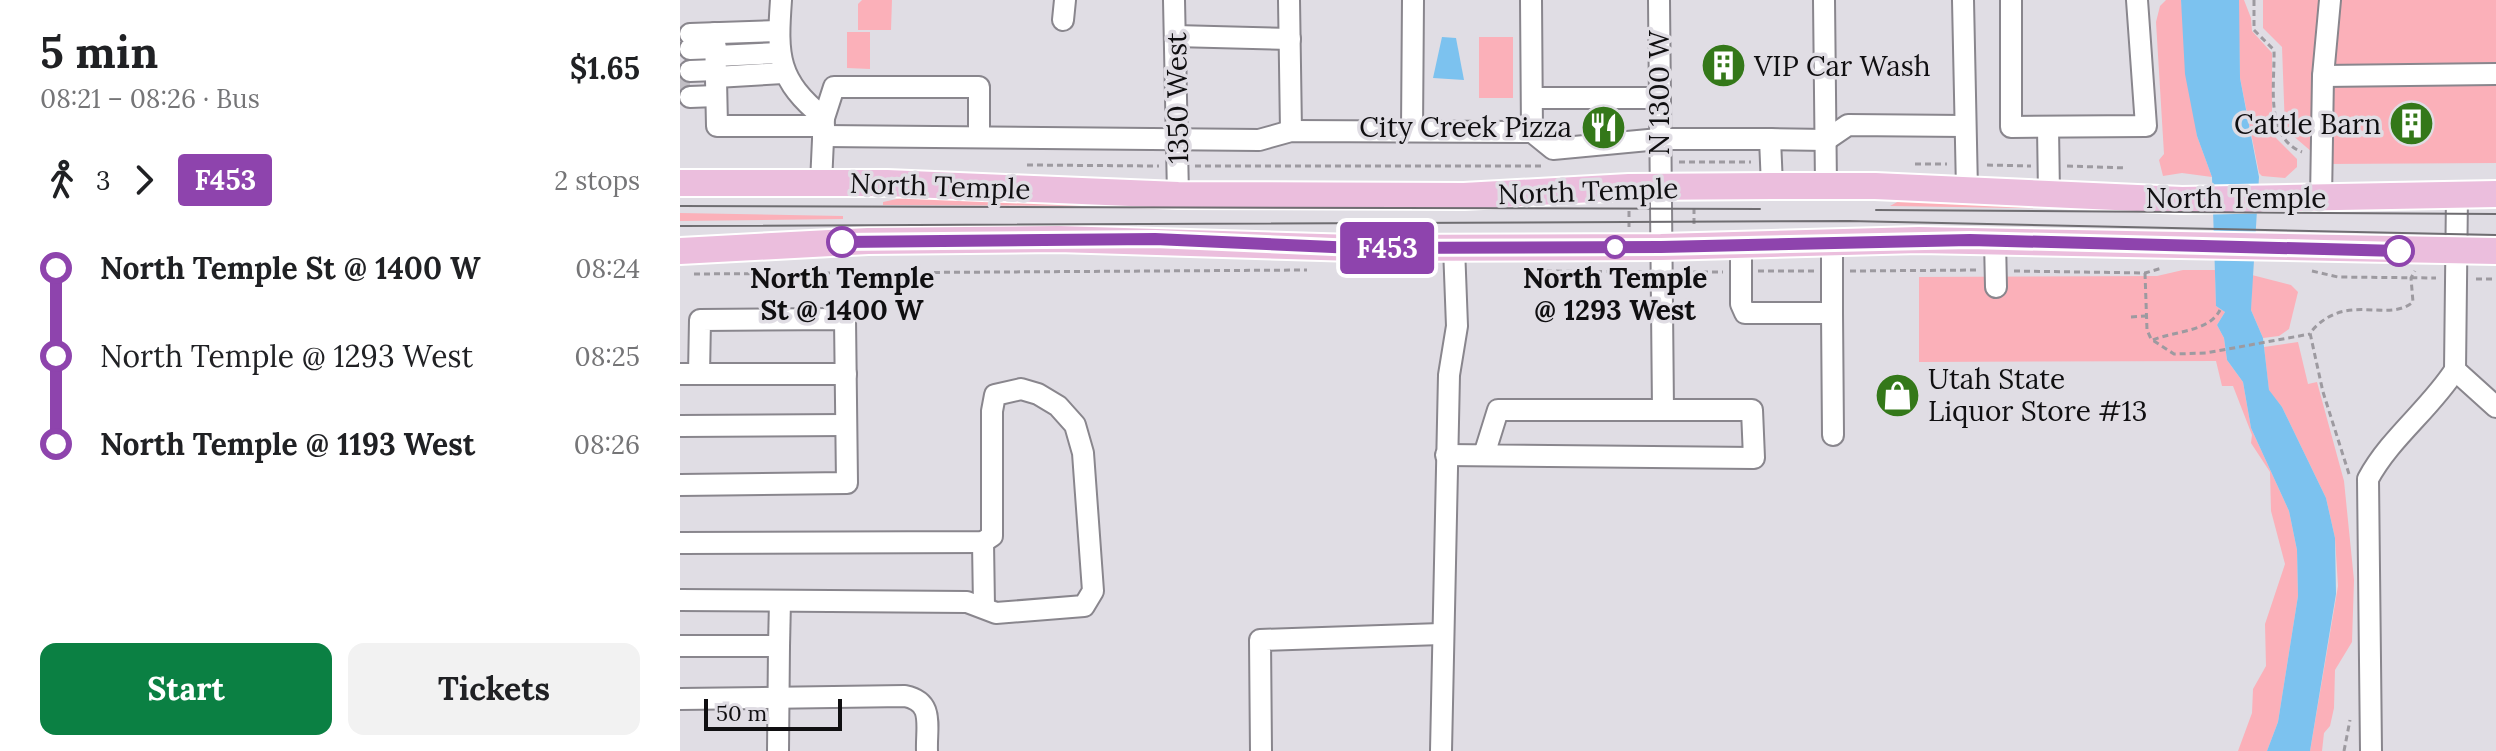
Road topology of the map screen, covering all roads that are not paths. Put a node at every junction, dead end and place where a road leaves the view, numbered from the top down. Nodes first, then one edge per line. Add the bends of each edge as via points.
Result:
1 (781, 0) edge
2 (1174, 0) edge
3 (1289, 0) edge
4 (1413, 0) edge
5 (1531, 0) edge
6 (1659, 0) edge
7 (1824, 0) edge
8 (1963, 0) edge
9 (2011, 0) edge
10 (2137, 0) edge
11 (2330, 0) edge
12 (779, 31) junction
13 (1175, 36) junction
14 (1290, 39) junction
15 (690, 41) dead end
16 (781, 63) junction
17 (716, 66) junction
18 (2496, 74) edge
19 (2323, 76) junction
20 (690, 84) tunnel mouth
21 (1532, 98) junction
22 (1658, 98) junction
23 (1965, 126) junction
24 (823, 127) junction
25 (2048, 128) junction
26 (1412, 130) junction
27 (1291, 131) junction
28 (1532, 132) junction
29 (979, 135) junction
30 (1177, 137) junction
31 (1659, 139) junction
32 (1770, 139) junction
33 (1826, 140) junction
34 (680, 183) edge
35 (821, 183) junction
36 (1660, 186) junction
37 (1772, 186) junction
38 (1826, 186) junction
39 (1967, 190) junction
40 (2049, 194) junction
41 (2496, 194) edge
42 (1178, 195) junction
43 (2457, 195) junction
44 (2321, 199) junction
45 (1995, 240) junction
46 (1832, 243) junction
47 (1454, 247) junction
48 (1661, 247) junction
49 (680, 251) edge
50 (2496, 251) edge
51 (2456, 252) junction
52 (1741, 258) junction
53 (1996, 278) road end
54 (1832, 313) junction
55 (2455, 370) junction
56 (690, 374) edge
57 (846, 374) junction
58 (2496, 407) edge
59 (1663, 410) junction
60 (846, 425) junction
61 (680, 426) edge
62 (1833, 435) dead end
63 (1446, 455) junction
64 (1484, 455) junction
65 (680, 485) edge
66 (983, 542) junction
67 (680, 543) edge
68 (680, 600) edge
69 (780, 601) junction
70 (984, 607) junction
71 (1441, 634) junction
72 (680, 646) edge
73 (779, 646) junction
74 (779, 698) junction
75 (680, 699) edge
76 (778, 751) edge
77 (927, 751) edge
78 (1261, 751) edge
79 (1441, 751) edge
80 (2371, 751) edge

1 - 12 street
2 - 13 street, 1350 West
3 - 14 street
4 - 26 street
5 - 21 street
6 - 22 street, N 1300 W
7 - 33 street
8 - 23 street
9 - 25 street via 2011,127
10 - 25 street via 2146,126
11 - 19 street
12 - 16 street
12 - 17 street
13 - 14 street
13 - 30 street, 1350 West
14 - 27 street
15 - 17 street
16 - 17 street
16 - 24 street
17 - 20 street
17 - 24 street via 717,126
18 - 19 street
19 - 44 street
21 - 22 street
21 - 28 street
22 - 31 street, N 1300 W
23 - 33 street via 1848,125
23 - 39 street
24 - 29 street
24 - 29 street via 834,87 979,87
24 - 35 street
25 - 40 street
26 - 27 street
26 - 28 street
27 - 30 street via 1259,140
28 - 31 street via 1553,149
29 - 30 street
30 - 42 street, 1350 West
31 - 32 street
31 - 36 street, N 1300 W
32 - 33 street
32 - 37 street
33 - 38 street
34 - 35 main road, North Temple
35 - 42 main road, North Temple
36 - 37 main road, North Temple
36 - 42 main road, North Temple via 1464,196
36 - 48 street, N 1300 W
37 - 38 main road, North Temple
38 - 39 main road, North Temple
39 - 40 main road, North Temple
40 - 44 main road, North Temple
41 - 43 main road, North Temple
43 - 44 main road, North Temple
43 - 51 street
45 - 46 main road, North Temple
45 - 51 main road, North Temple
45 - 53 street
46 - 52 main road, North Temple
46 - 54 street
47 - 48 main road, North Temple
47 - 49 main road, North Temple via 984,239
47 - 63 street via 1457,326
48 - 52 main road, North Temple via 1694,246
48 - 59 street, N 1300 W
50 - 51 main road, North Temple
51 - 55 street
52 - 54 street via 1745,313
54 - 62 street
55 - 58 street
55 - 80 street via 2368,479
56 - 57 street
56 - 57 street via 700,320 845,319
57 - 60 street
59 - 64 street via 1498,410
59 - 64 street via 1752,410 1754,458
60 - 61 street
60 - 65 street via 847,483
63 - 64 street
63 - 71 street
66 - 67 street
66 - 70 street
66 - 70 street via 992,536 995,395 1021,389 1038,394 1058,406 1078,433 1093,591 1084,606 1064,610 996,613
68 - 69 street
69 - 70 street via 967,602
69 - 73 street
71 - 78 street via 1260,640
71 - 79 street
72 - 73 street
73 - 74 street
74 - 75 street
74 - 76 street
74 - 77 street via 920,699 926,705

